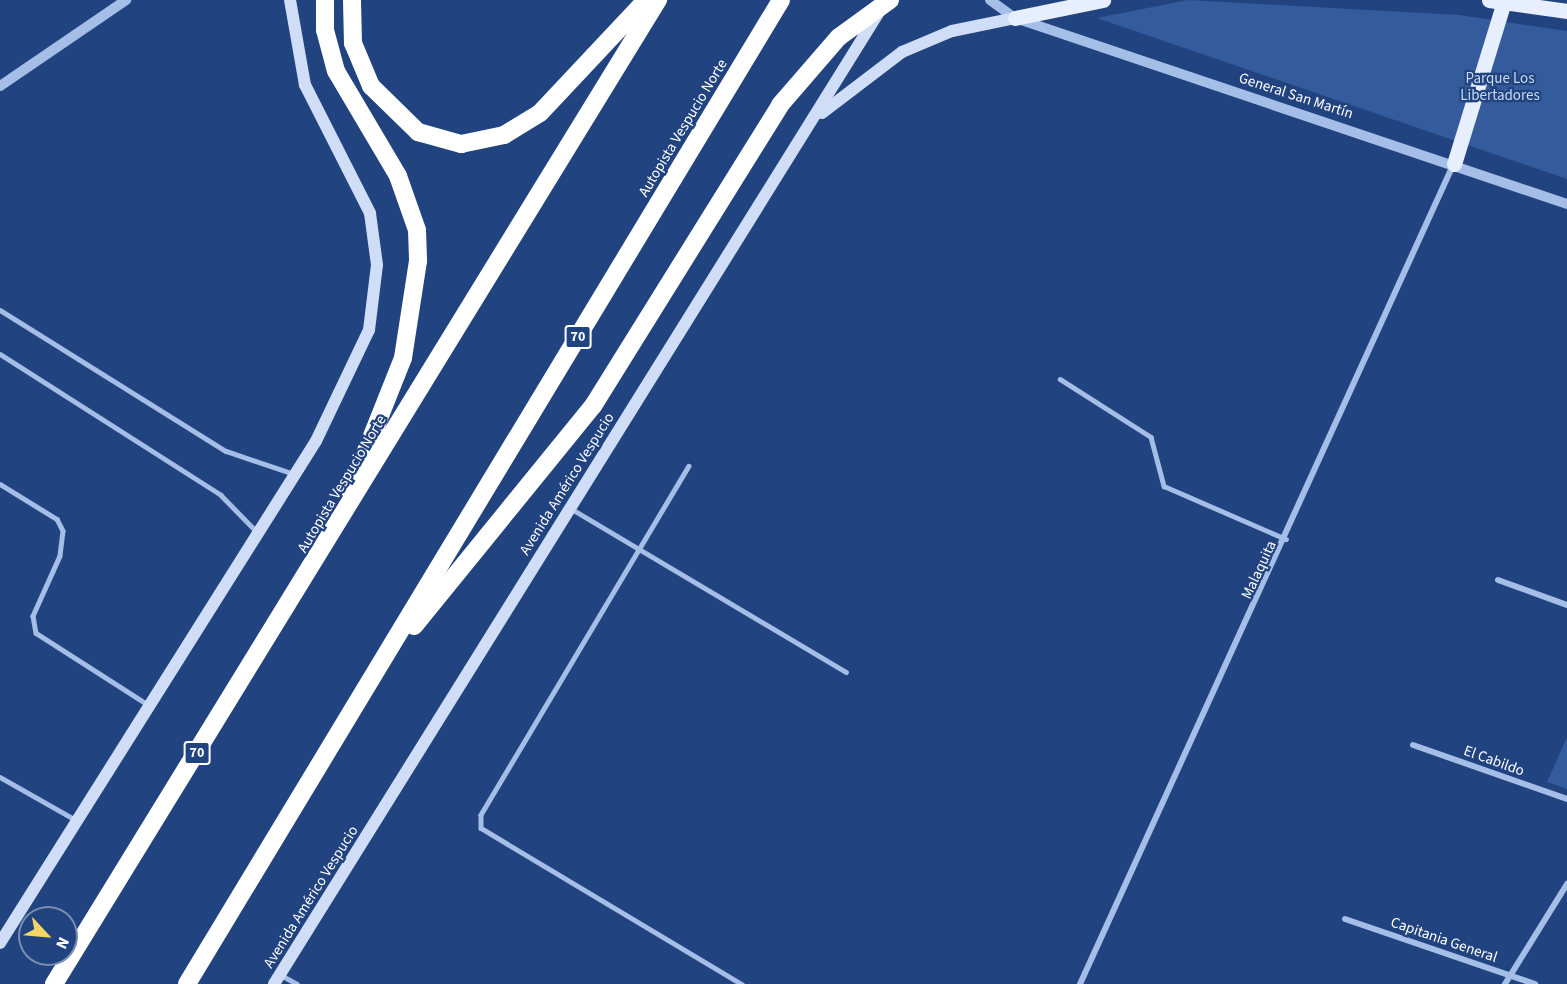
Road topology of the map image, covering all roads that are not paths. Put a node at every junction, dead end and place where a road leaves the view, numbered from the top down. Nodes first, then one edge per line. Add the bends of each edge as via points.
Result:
1 (126, 0) edge
2 (290, 0) edge
3 (325, 0) edge
4 (352, 0) edge
5 (646, 0) edge
6 (658, 0) edge
7 (781, 0) edge
8 (888, 0) edge
9 (990, 0) edge
10 (1103, 0) edge
11 (1496, 0) edge
12 (1567, 11) edge
13 (1015, 18) junction
14 (0, 86) edge
15 (814, 120) junction
16 (1454, 164) junction
17 (1567, 204) edge
18 (0, 310) edge
19 (0, 354) edge
20 (1060, 379) dead end
21 (689, 466) dead end
22 (294, 474) junction
23 (0, 484) edge
24 (569, 508) junction
25 (340, 522) junction
26 (257, 532) junction
27 (1286, 539) junction
28 (639, 551) junction
29 (1498, 580) dead end
30 (1567, 605) edge
31 (846, 672) dead end
32 (374, 673) junction
33 (147, 704) junction
34 (1413, 745) dead end
35 (0, 777) edge
36 (1567, 800) edge
37 (76, 820) junction
38 (1567, 884) edge
39 (1346, 920) dead end
40 (0, 943) edge
41 (1510, 975) junction
42 (277, 979) edge
43 (54, 984) edge
44 (188, 984) edge
45 (297, 984) edge
46 (742, 984) edge
47 (1080, 984) edge
48 (1505, 984) edge
49 (1535, 984) edge

1 - 14 street
2 - 22 main road via 304,85 362,192 377,265 369,330 359,358
3 - 25 highway via 325,30 336,71 398,176 417,230 418,261 403,358
4 - 5 highway via 353,43 371,86 418,132 462,144 504,135 540,113
6 - 25 highway, Autopista Vespucio Norte / 70
7 - 32 highway, Autopista Vespucio Norte / 70
8 - 15 main road, Avenida Américo Vespucio
8 - 32 highway, bridge via 839,37 780,105 593,406
9 - 13 street, General San Martín
10 - 13 main road
11 - 12 main road
11 - 16 main road
13 - 15 main road via 952,31 902,52
13 - 16 street, General San Martín
15 - 24 main road, Avenida Américo Vespucio
16 - 17 street, General San Martín
16 - 27 street, Malaquita
18 - 22 lane via 226,451
19 - 26 lane via 221,495
20 - 27 lane via 1151,437 1164,486
21 - 28 lane
22 - 26 main road
23 - 33 lane via 57,519 63,531 60,556 33,616 36,633
24 - 28 lane
24 - 42 main road, Avenida Américo Vespucio
25 - 43 highway, Autopista Vespucio Norte / 70
26 - 33 main road
27 - 47 street, Malaquita
28 - 31 lane
28 - 46 lane via 481,815 481,828
29 - 30 street
32 - 44 highway, Autopista Vespucio Norte / 70
33 - 37 main road
34 - 36 street, El Cabildo
35 - 37 lane
37 - 40 main road
38 - 41 street
39 - 41 street, Capitania General
41 - 48 street
41 - 49 street, Capitania General
42 - 45 lane

